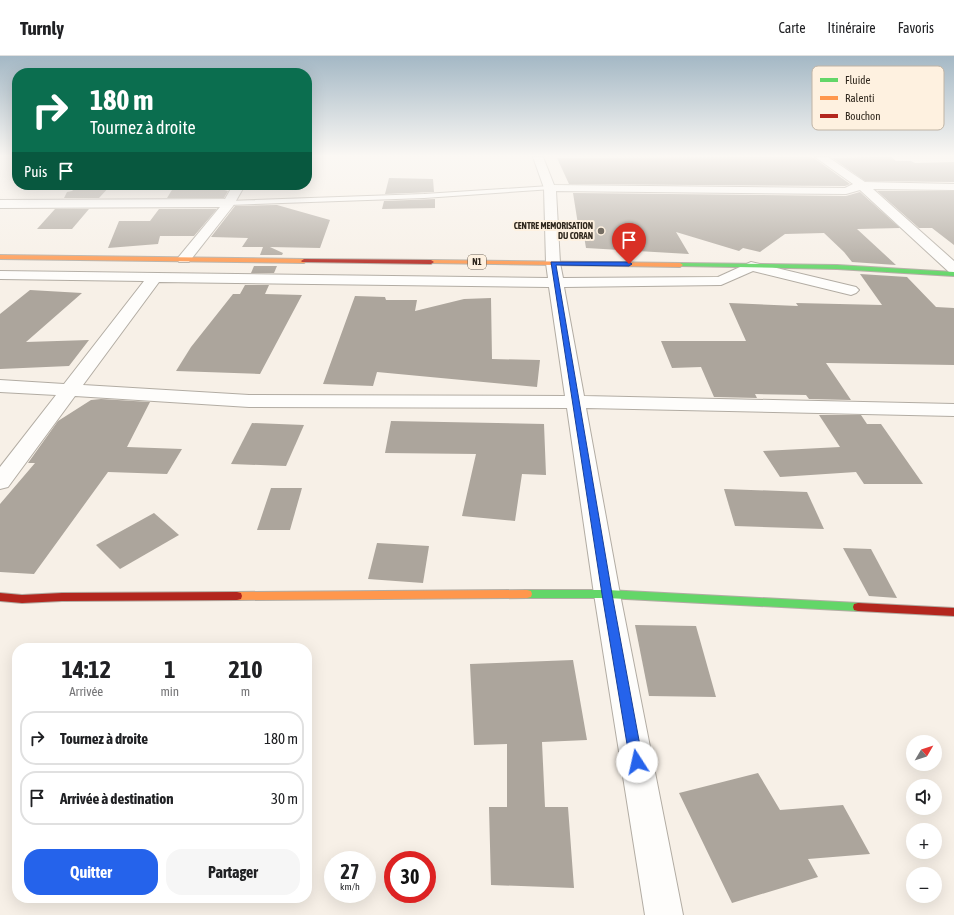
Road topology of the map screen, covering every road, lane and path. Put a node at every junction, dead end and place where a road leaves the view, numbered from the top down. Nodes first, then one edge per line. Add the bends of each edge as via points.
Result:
1 (232, 197) edge
2 (394, 197) edge
3 (550, 197) edge
4 (875, 197) edge
5 (229, 203) junction
6 (0, 204) edge
7 (0, 256) edge
8 (43, 257) junction
9 (184, 259) junction
10 (751, 266) junction
11 (954, 269) edge
12 (554, 273) junction
13 (954, 274) edge
14 (24, 276) junction
15 (155, 277) junction
16 (3, 281) edge
17 (851, 290) dead end
18 (0, 386) edge
19 (69, 391) junction
20 (576, 402) junction
21 (954, 410) edge
22 (0, 482) edge
23 (607, 594) junction
24 (0, 597) edge
25 (954, 612) edge
26 (664, 915) edge

1 - 5 street
2 - 5 lane
3 - 12 street
4 - 11 street
5 - 6 street
5 - 9 street
7 - 8 main road, N1
8 - 9 main road, N1
8 - 14 street
9 - 12 main road, N1
10 - 12 main road, N1
10 - 12 street via 721,281
10 - 13 main road, N1 via 837,267
10 - 17 street
12 - 15 street
12 - 20 street
14 - 15 street
14 - 16 street
15 - 19 street
18 - 19 street
19 - 20 street via 249,401
19 - 22 street
20 - 21 street
20 - 23 street
23 - 24 main road via 70,596 22,599
23 - 25 main road
23 - 26 street

